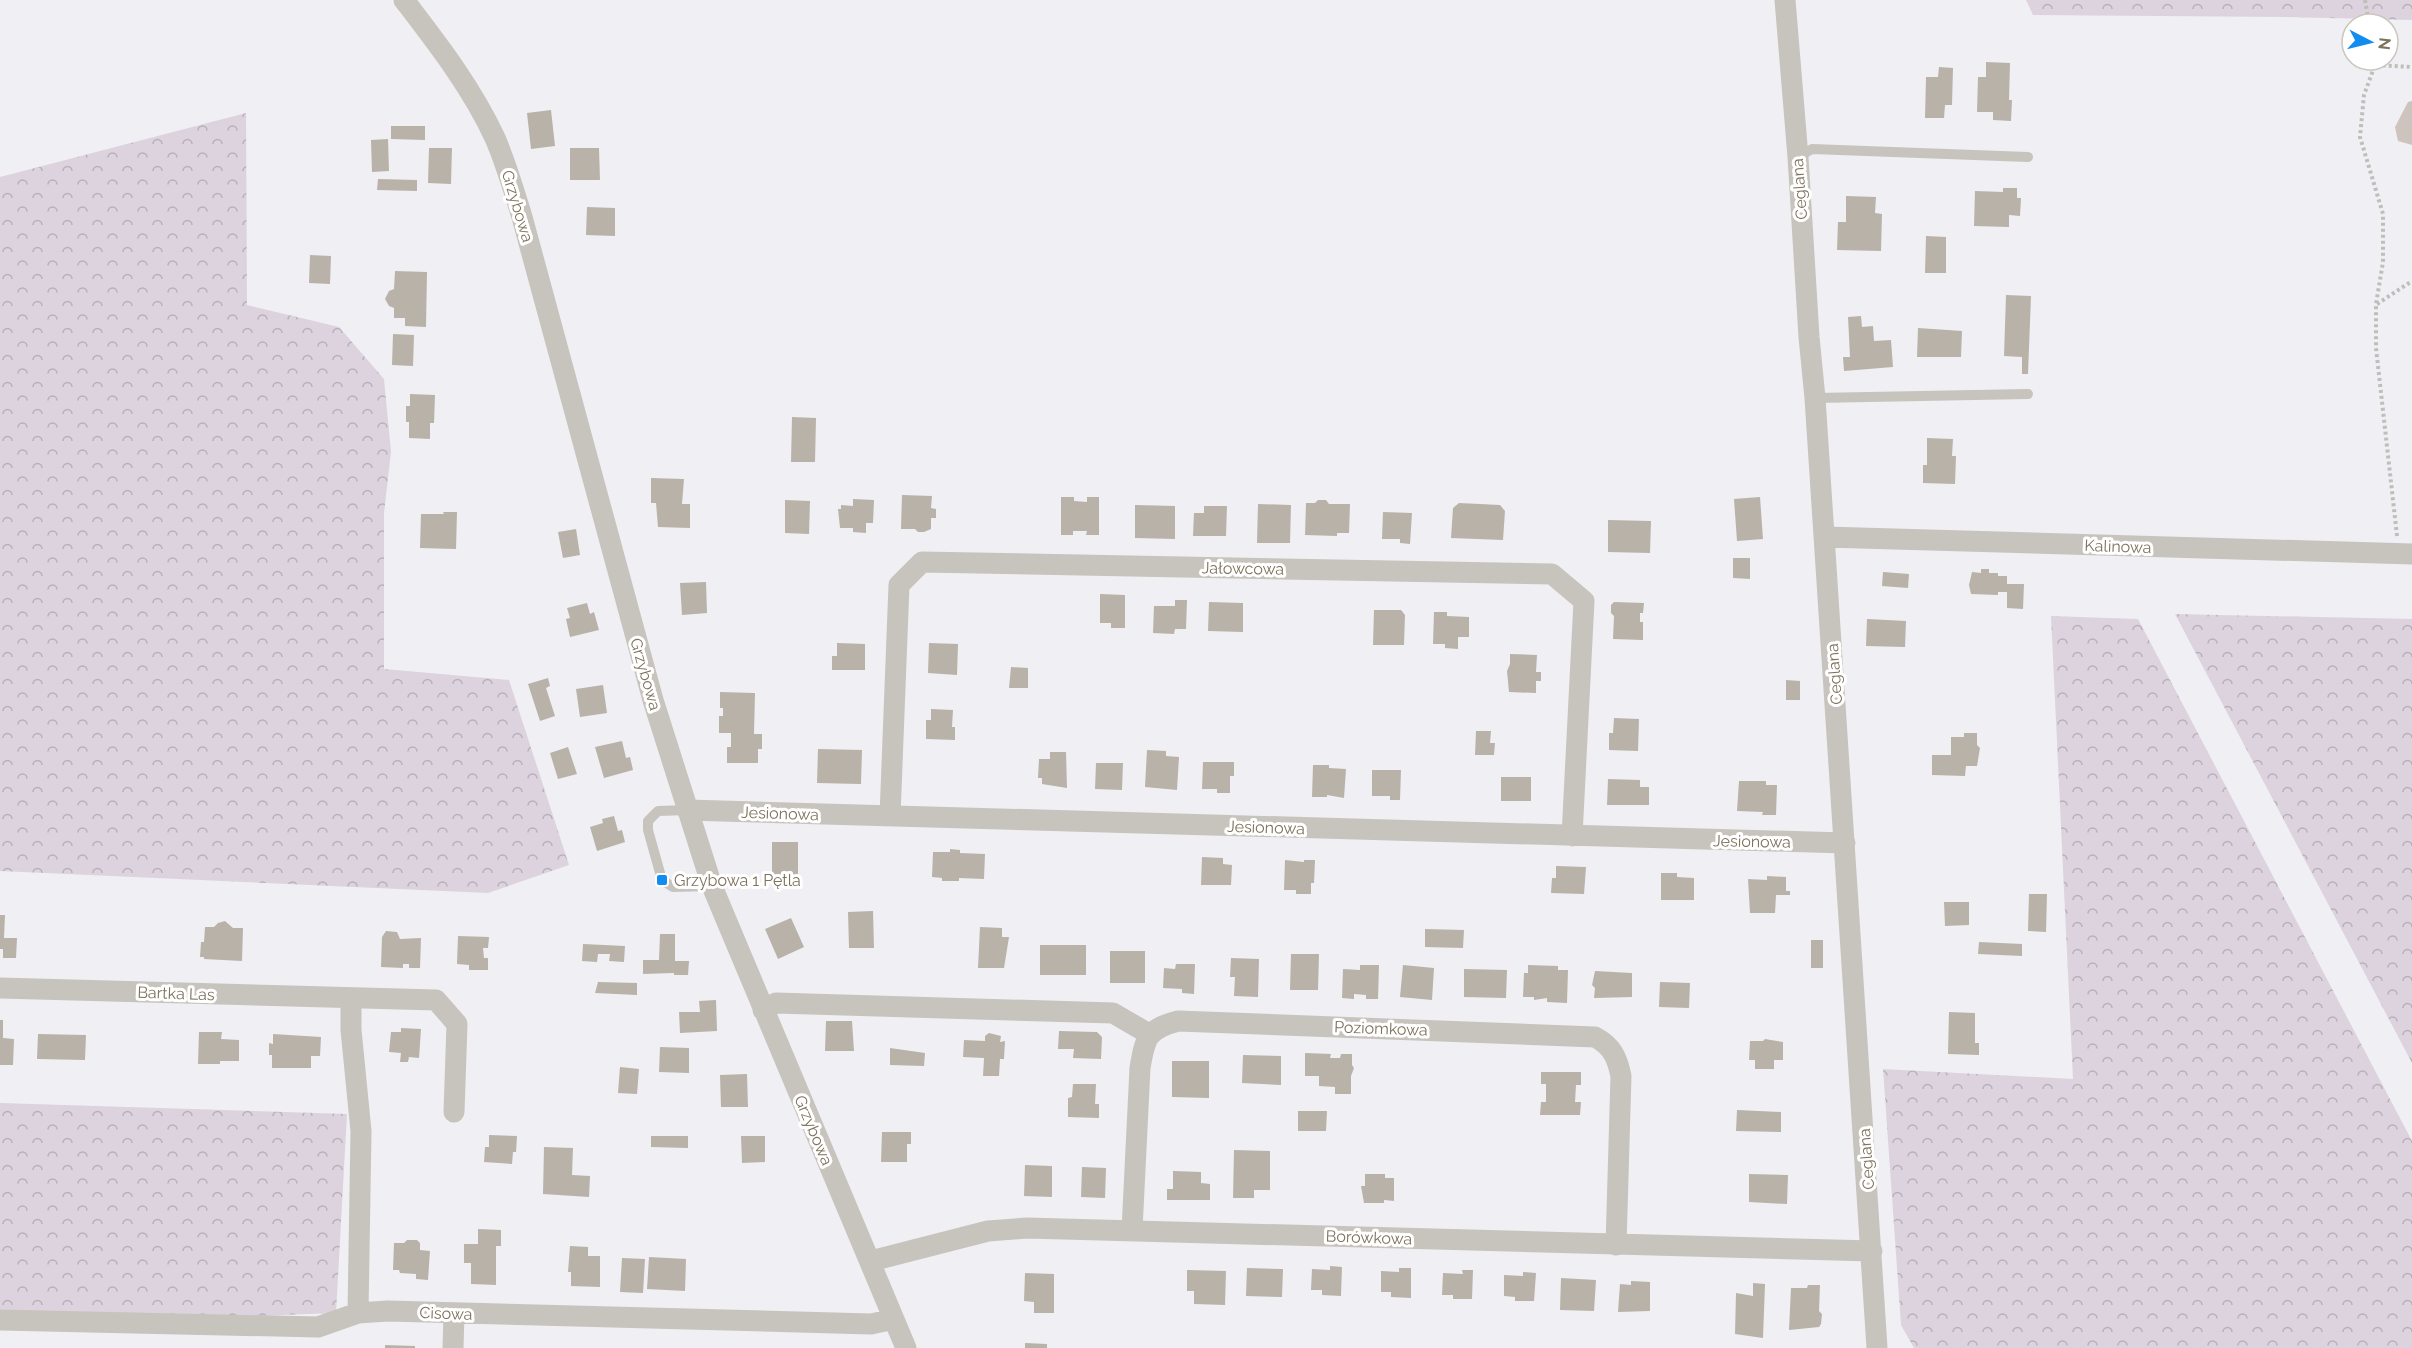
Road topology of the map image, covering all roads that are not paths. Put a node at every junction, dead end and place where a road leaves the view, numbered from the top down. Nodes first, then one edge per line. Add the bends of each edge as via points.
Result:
1 (404, 0) edge
2 (1785, 0) edge
3 (1798, 157) junction
4 (2028, 157) dead end
5 (2028, 394) dead end
6 (1815, 398) junction
7 (1825, 537) junction
8 (2403, 554) edge
9 (687, 810) junction
10 (890, 816) junction
11 (1572, 836) junction
12 (1845, 843) junction
13 (712, 886) junction
14 (0, 988) edge
15 (351, 999) junction
16 (763, 1010) junction
17 (1149, 1034) junction
18 (454, 1112) dead end
19 (1132, 1230) junction
20 (1616, 1245) junction
21 (1872, 1251) junction
22 (871, 1261) junction
23 (358, 1313) junction
24 (454, 1314) junction
25 (894, 1319) junction
26 (0, 1320) edge
27 (453, 1348) edge
28 (906, 1348) edge
29 (1877, 1348) edge

1 - 9 street, Grzybowa via 471,94 509,176 644,668
2 - 3 street, Ceglana
3 - 4 lane via 1812,149
3 - 6 street, Ceglana
5 - 6 lane
6 - 7 street, Ceglana
7 - 8 street, Kalinowa
7 - 12 street, Ceglana
9 - 10 street, Jesionowa
9 - 13 street, Grzybowa
9 - 13 lane via 658,811 648,820 662,880 673,887
10 - 11 street, Jesionowa
10 - 11 street, Jałowcowa via 899,585 922,562 1552,574 1584,601
11 - 12 street, Jesionowa
12 - 21 street, Ceglana
13 - 16 street, Grzybowa
14 - 15 street, Bartka Las
15 - 18 street, Bartka Las via 436,1000 457,1024
15 - 23 street via 361,1131
16 - 17 street via 776,1003 1113,1013
16 - 22 street, Grzybowa
17 - 19 street via 1140,1068
17 - 20 street, Poziomkowa via 1178,1021 1595,1036 1616,1055 1621,1076
19 - 20 street, Borówkowa
19 - 22 street, Borówkowa via 988,1231
20 - 21 street, Borówkowa
21 - 29 street, Ceglana
22 - 25 street, Grzybowa
23 - 24 street, Cisowa
23 - 26 street, Cisowa via 318,1327
24 - 25 street, Cisowa via 870,1324
24 - 27 street
25 - 28 street, Grzybowa

